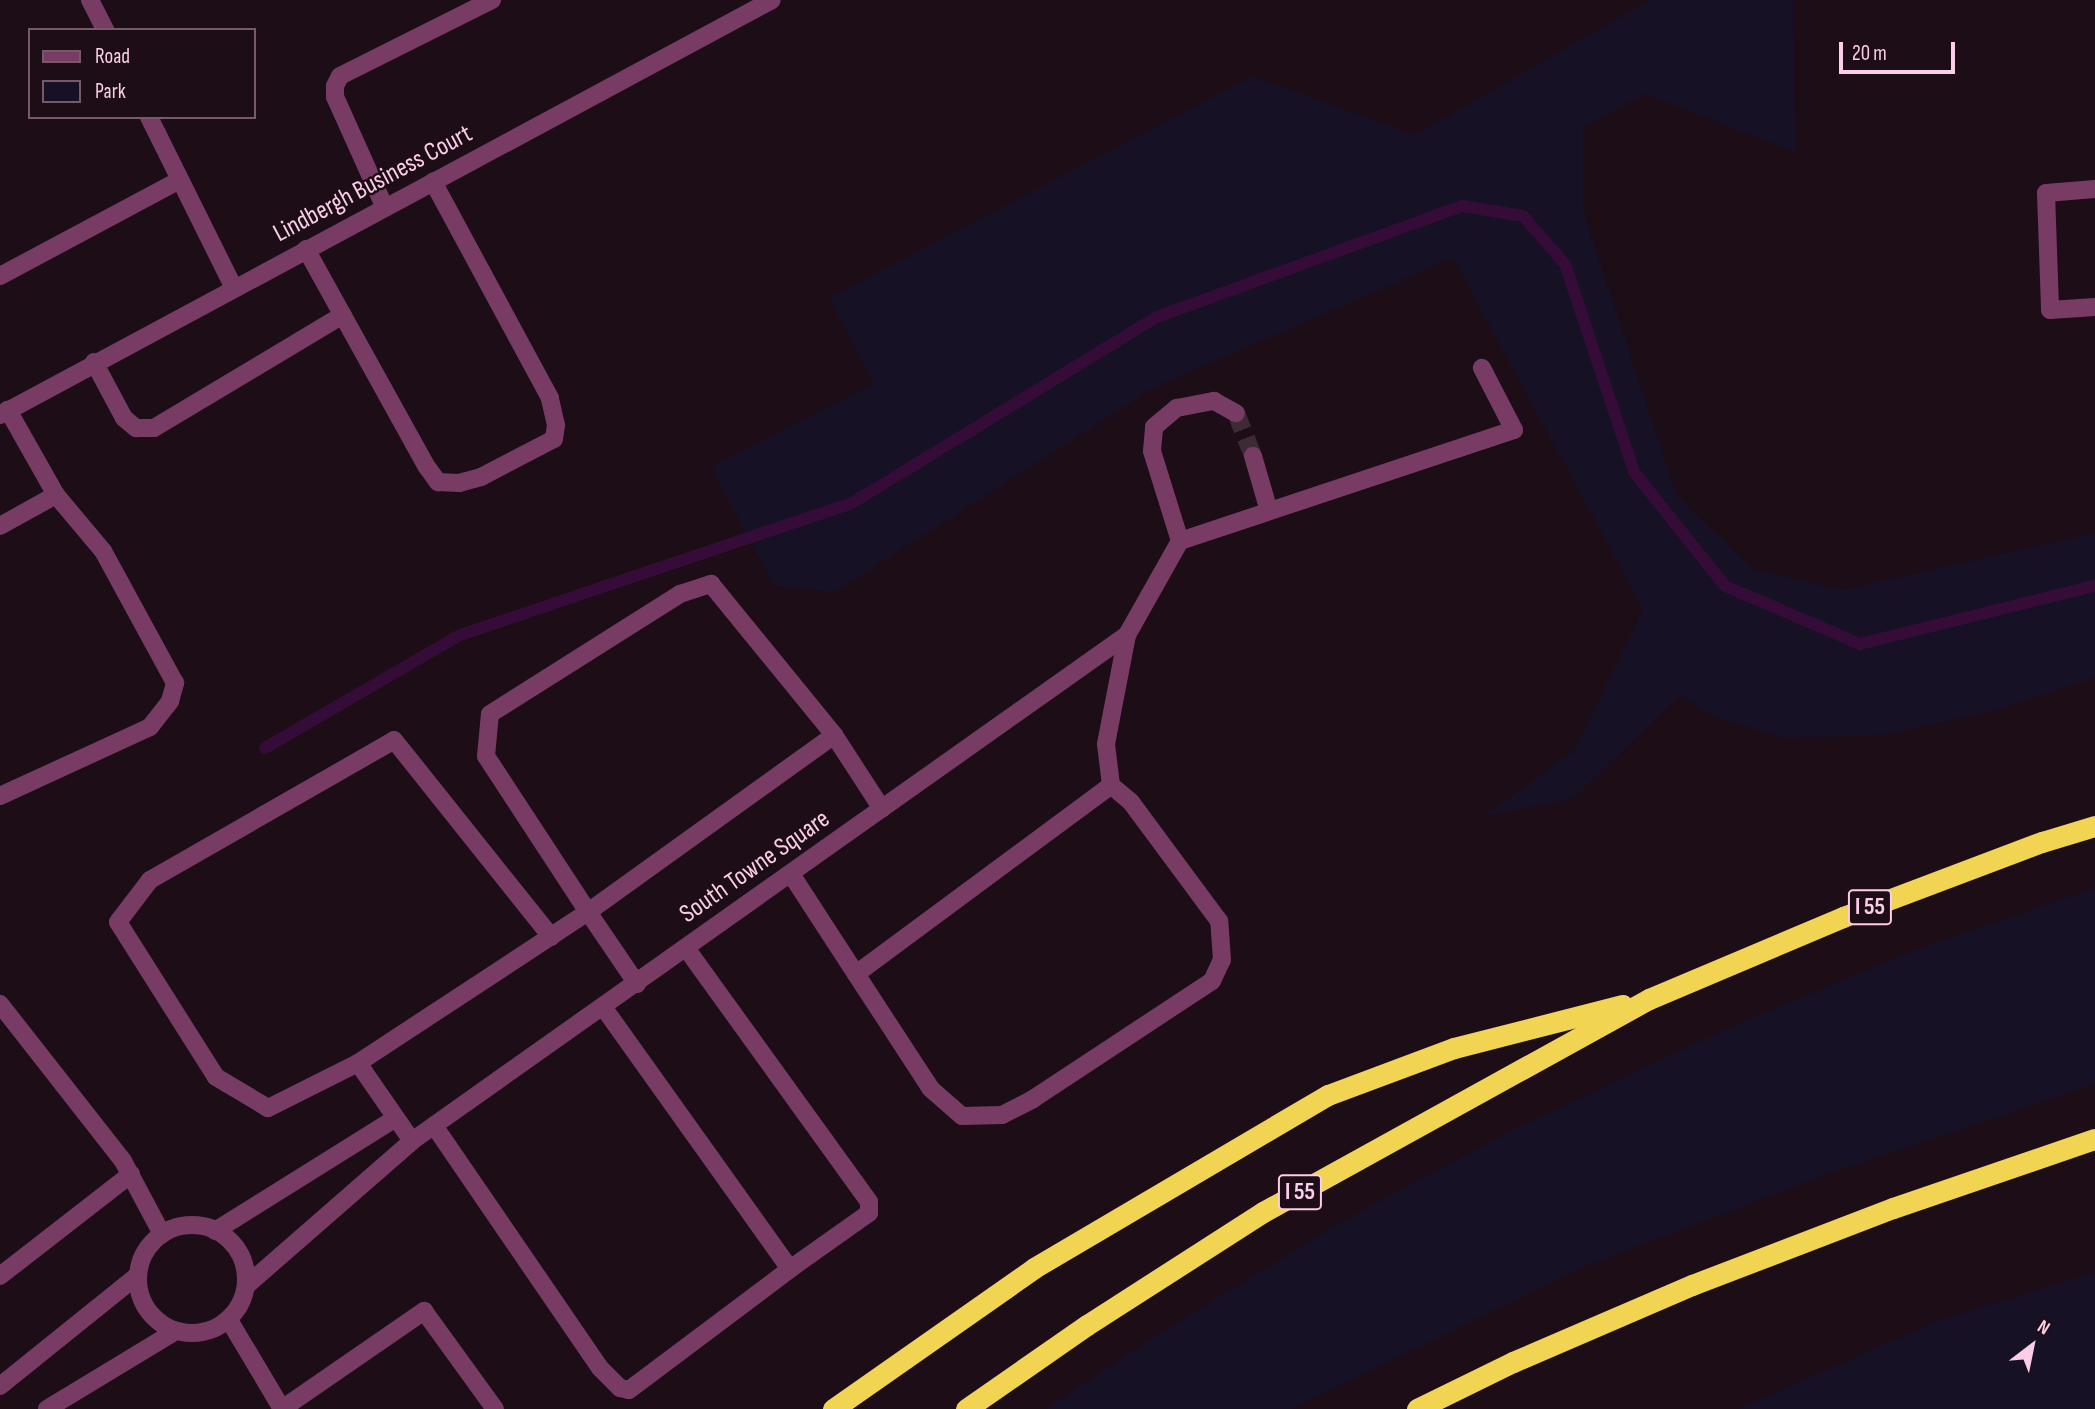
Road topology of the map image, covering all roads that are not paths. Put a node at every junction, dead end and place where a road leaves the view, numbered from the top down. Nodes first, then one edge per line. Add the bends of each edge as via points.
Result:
1 (90, 0) edge
2 (492, 0) edge
3 (772, 0) edge
4 (104, 28) edge
5 (150, 119) edge
6 (180, 180) junction
7 (433, 182) junction
8 (2095, 189) edge
9 (386, 208) junction
10 (306, 249) junction
11 (0, 276) edge
12 (234, 288) junction
13 (2095, 307) edge
14 (343, 314) junction
15 (94, 362) junction
16 (1482, 368) dead end
17 (4, 412) edge
18 (1236, 413) dead end
19 (1253, 456) tunnel mouth
20 (55, 495) junction
21 (1269, 511) junction
22 (0, 526) edge
23 (1180, 541) junction
24 (1127, 635) junction
25 (834, 735) junction
26 (1111, 785) junction
27 (0, 796) edge
28 (882, 809) junction
29 (2095, 825) edge
30 (791, 874) junction
31 (588, 912) junction
32 (551, 937) junction
33 (686, 948) junction
34 (856, 975) junction
35 (637, 984) junction
36 (1648, 999) junction
37 (0, 1004) edge
38 (603, 1007) junction
39 (358, 1063) junction
40 (396, 1118) junction
41 (435, 1127) junction
42 (2095, 1139) edge
43 (412, 1141) junction
44 (131, 1174) junction
45 (215, 1231) junction
46 (162, 1234) junction
47 (790, 1269) junction
48 (138, 1275) junction
49 (0, 1276) edge
50 (246, 1286) junction
51 (229, 1320) junction
52 (176, 1331) junction
53 (0, 1386) edge
54 (47, 1409) edge
55 (495, 1409) edge
56 (833, 1409) edge
57 (966, 1409) edge
58 (1417, 1409) edge

1 - 4 street
2 - 9 street via 341,76 335,86 335,97
3 - 7 street, Lindbergh Business Court
5 - 6 street
6 - 11 street
6 - 12 street
7 - 9 street, Lindbergh Business Court
7 - 14 street via 550,398 554,439 481,477 438,482
8 - 13 street via 2046,193 2050,310
9 - 10 street, Lindbergh Business Court
10 - 12 street, Lindbergh Business Court
10 - 14 street
12 - 15 street, Lindbergh Business Court
14 - 15 street via 153,428 136,428 124,418
15 - 17 street, Lindbergh Business Court
16 - 21 street via 1514,430
17 - 20 street
18 - 23 street via 1214,401 1177,408 1154,427 1152,451
19 - 21 street
20 - 22 street
20 - 27 street via 103,551 175,683 170,701 150,727
21 - 23 street
23 - 24 street
24 - 26 street via 1106,744
24 - 28 street, South Towne Square
25 - 28 street
25 - 31 street
25 - 31 street via 711,584 680,594 490,714 486,756
26 - 34 street
26 - 34 street via 1131,802 1219,921 1222,960 1212,981 1033,1099 1002,1115 962,1116 932,1089
28 - 30 street, South Towne Square
29 - 36 highway, I 55 via 1843,917
30 - 33 street, South Towne Square
30 - 34 street
31 - 32 street
31 - 35 street
32 - 39 street
32 - 39 street via 394,740 150,880 118,922 216,1077 268,1108
33 - 35 street, South Towne Square
33 - 47 street via 869,1202 869,1213
35 - 38 street, South Towne Square
36 - 56 highway via 1454,1048 1328,1095 1034,1268
36 - 57 highway, I 55 via 1263,1212
37 - 44 street
38 - 41 street, South Towne Square
38 - 47 street
39 - 40 street
40 - 43 street
40 - 45 street
41 - 43 street, South Towne Square
41 - 47 street via 601,1369 620,1388 629,1390
42 - 58 highway via 1893,1208 1692,1285
43 - 50 street, South Towne Square
44 - 46 street
44 - 49 street
45 - 46 street via 198,1225 179,1226
45 - 50 street via 238,1250
46 - 48 street via 148,1247
48 - 52 street via 148,1311
48 - 53 street
50 - 51 street, South Towne Square
51 - 52 street via 194,1334
51 - 55 street via 282,1409 424,1311
52 - 54 street

